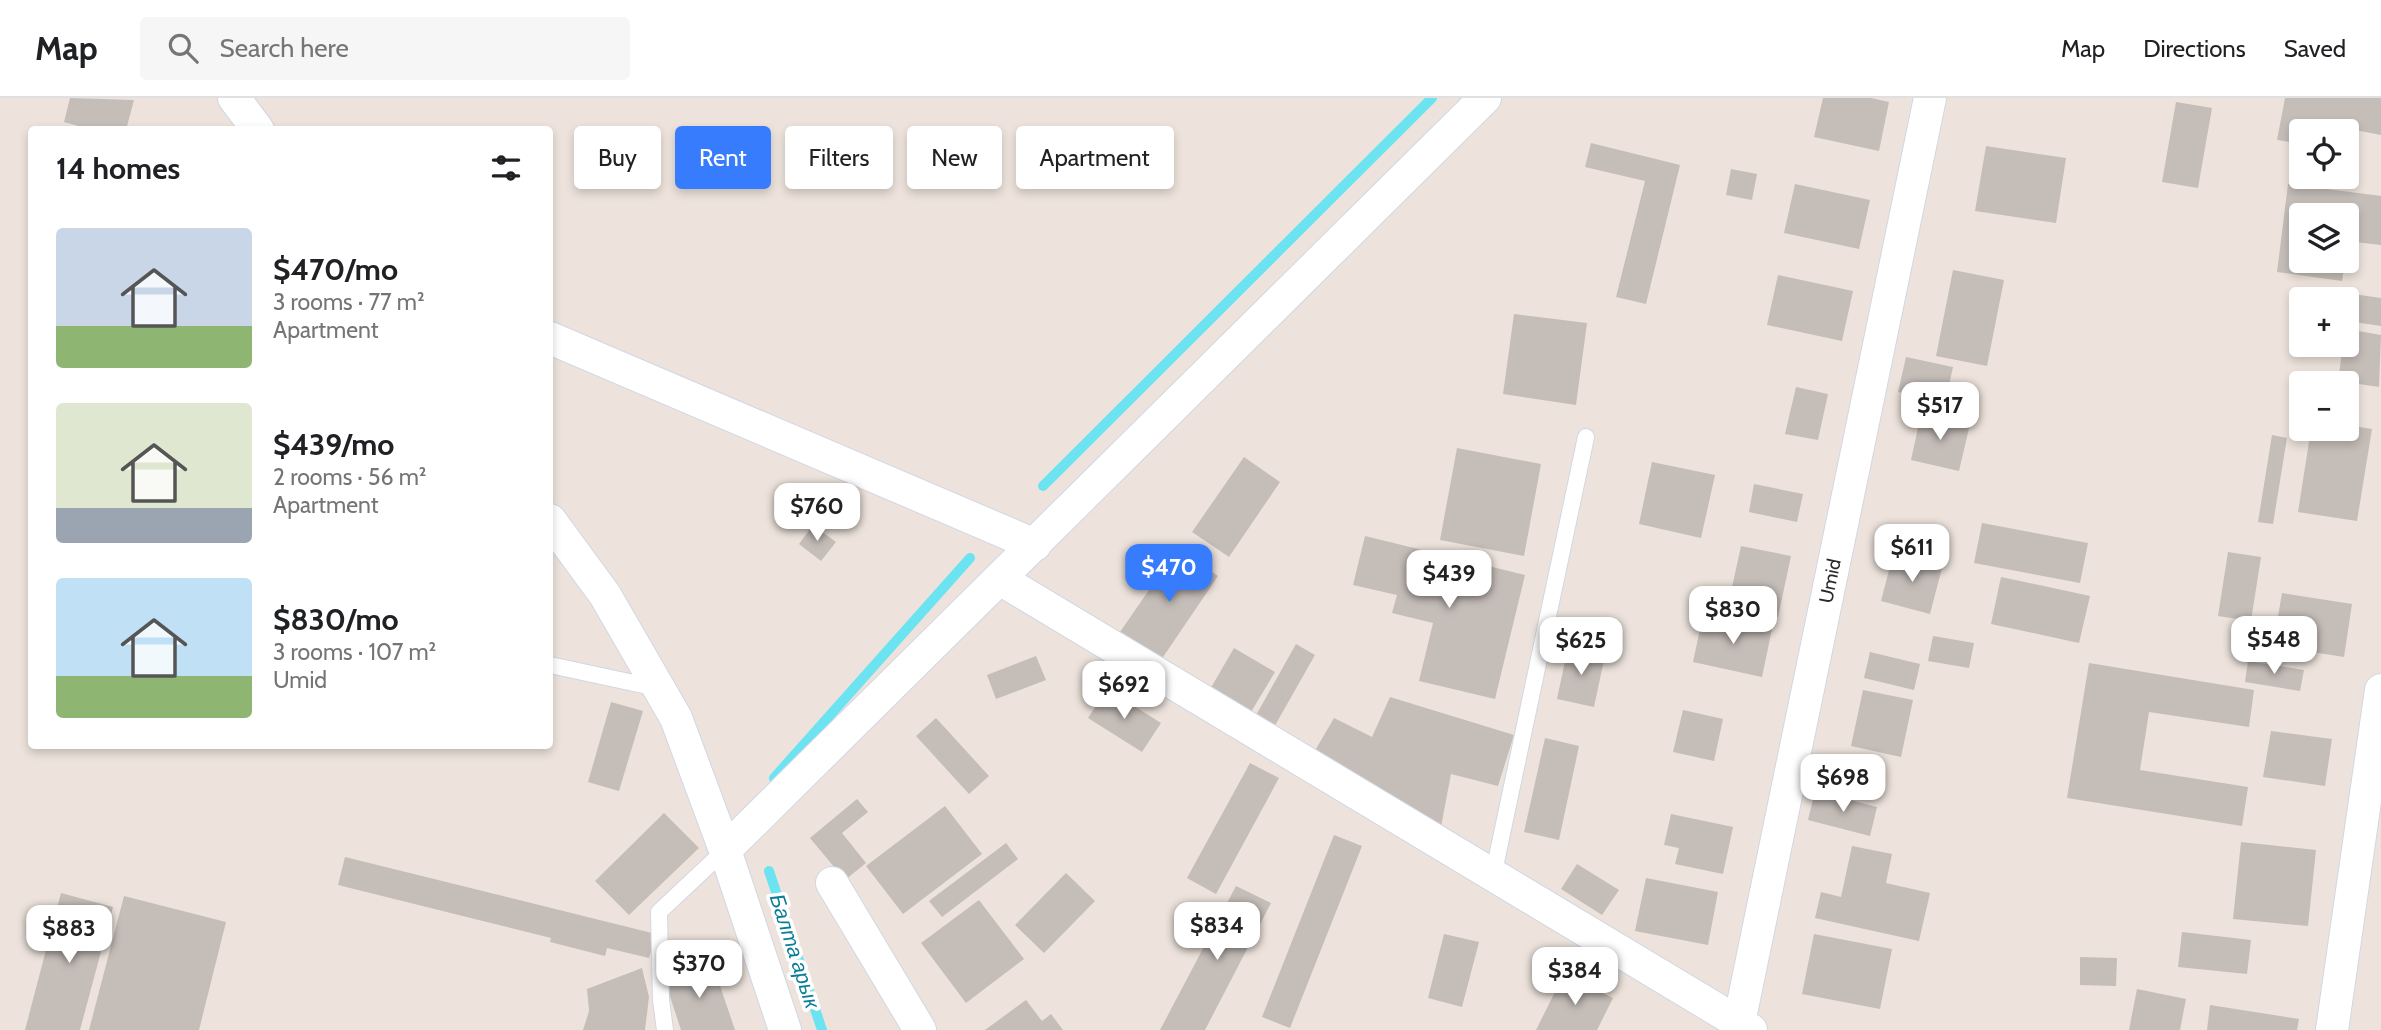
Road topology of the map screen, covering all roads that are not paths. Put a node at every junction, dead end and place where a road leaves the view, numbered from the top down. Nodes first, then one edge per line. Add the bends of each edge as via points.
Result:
1 (234, 98) edge
2 (1485, 98) edge
3 (1930, 98) edge
4 (255, 126) edge
5 (553, 339) edge
6 (1586, 437) dead end
7 (553, 524) edge
8 (1035, 545) junction
9 (1000, 579) junction
10 (553, 666) edge
11 (660, 689) junction
12 (2381, 690) edge
13 (725, 849) junction
14 (1493, 876) junction
15 (832, 883) dead end
16 (1745, 1027) edge
17 (665, 1030) edge
18 (785, 1030) edge
19 (920, 1030) edge
20 (2332, 1030) edge

1 - 4 street
2 - 8 street
3 - 16 street, Umid
5 - 8 street
6 - 14 lane
7 - 11 street via 605,595
8 - 9 street
9 - 13 street
9 - 14 street
10 - 11 lane
11 - 13 street via 676,718
12 - 20 street
13 - 17 lane via 659,912
13 - 18 street
14 - 16 street
15 - 19 street

